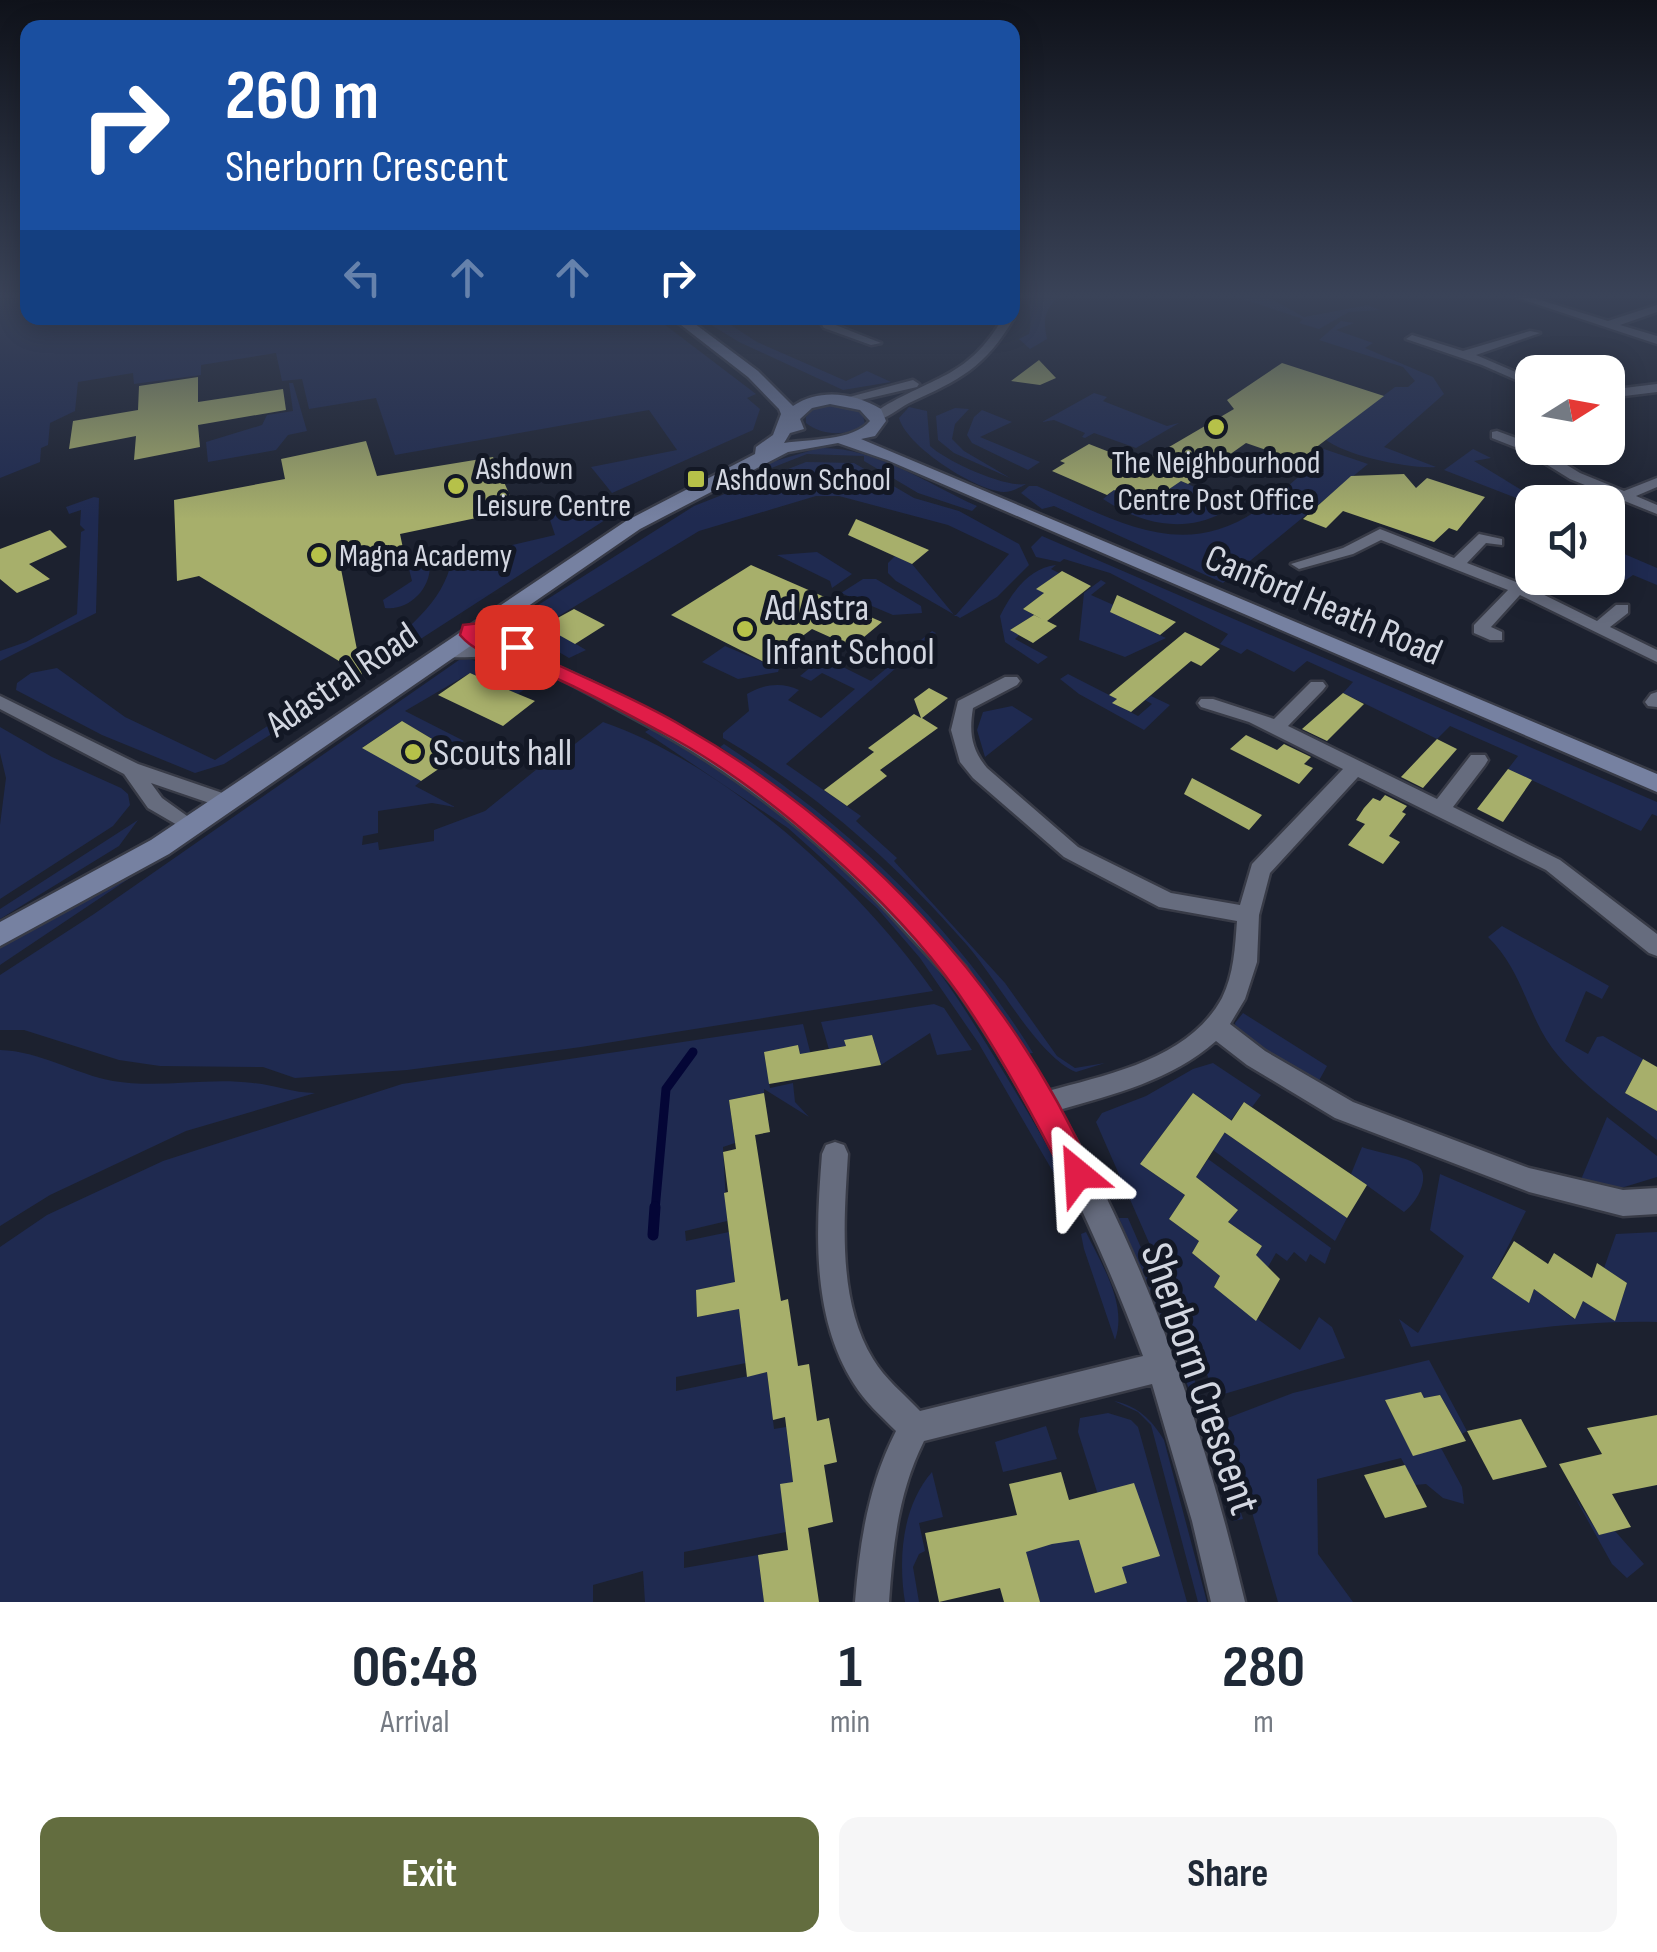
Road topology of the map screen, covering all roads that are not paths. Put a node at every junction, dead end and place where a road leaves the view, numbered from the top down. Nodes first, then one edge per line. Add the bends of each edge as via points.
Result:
1 (747, 370) edge
2 (950, 370) edge
3 (965, 370) edge
4 (753, 374) junction
5 (1657, 388) edge
6 (1625, 392) edge
7 (838, 400) junction
8 (878, 418) junction
9 (792, 421) junction
10 (1497, 435) dead end
11 (838, 440) junction
12 (1657, 482) edge
13 (1598, 485) edge
14 (963, 488) junction
15 (1625, 496) joint
16 (1657, 510) edge
17 (1497, 542) dead end
18 (1458, 563) junction
19 (1299, 564) dead end
20 (1515, 587) edge
21 (1515, 591) edge
22 (1532, 595) edge
23 (1622, 610) dead end
24 (483, 626) junction
25 (1598, 628) junction
26 (1496, 636) dead end
27 (490, 650) junction
28 (448, 652) junction
29 (1657, 657) edge
30 (534, 661) junction
31 (1011, 682) dead end
32 (1318, 686) dead end
33 (0, 702) edge
34 (1208, 703) dead end
35 (1276, 728) junction
36 (1478, 760) dead end
37 (1355, 768) junction
38 (131, 769) junction
39 (1657, 784) edge
40 (219, 798) junction
41 (1441, 808) junction
42 (184, 822) junction
43 (1248, 915) junction
44 (0, 932) edge
45 (1657, 947) edge
46 (1218, 1029) junction
47 (1043, 1104) junction
48 (835, 1154) dead end
49 (1657, 1201) edge
50 (1161, 1366) junction
51 (914, 1428) junction
52 (872, 1602) edge
53 (1228, 1602) edge

1 - 4 main road
2 - 7 street
3 - 8 street
4 - 7 main road
4 - 9 main road
5 - 6 street
7 - 8 main road, Canford Heath Road via 866,406
7 - 9 main road via 800,408
8 - 11 main road via 869,432
8 - 14 main road, Canford Heath Road via 906,448
9 - 11 main road, Canford Heath Road
9 - 24 main road via 771,447 682,487
10 - 13 street
11 - 14 main road, Canford Heath Road
11 - 24 main road, Adastral Road via 784,448 690,492
12 - 15 street
14 - 39 main road, Canford Heath Road
15 - 16 street
17 - 18 street via 1484,537
18 - 19 street via 1380,534
18 - 20 street
21 - 26 street via 1480,630
22 - 25 street
23 - 25 street
24 - 27 street, Sherborn Crescent
24 - 28 main road, Adastral Road
24 - 30 street, Sherborn Crescent
24 - 40 main road, Adastral Road via 336,710
25 - 29 street
27 - 28 street, Sherborn Crescent
27 - 30 street, Sherborn Crescent
28 - 40 main road, Adastral Road
30 - 47 street, Sherborn Crescent via 675,730 764,788 871,877 966,984
31 - 43 street via 964,705 960,730 967,757 980,773 1070,852 1167,901
32 - 35 street
33 - 38 street
34 - 35 street
35 - 37 street
36 - 41 street
37 - 41 street
37 - 43 street via 1260,870
38 - 40 street
38 - 42 street via 155,803
40 - 42 main road, Adastral Road
41 - 45 street via 1553,865
42 - 44 main road, Adastral Road
43 - 46 street via 1250,950
46 - 47 street via 1142,1074
46 - 49 street via 1344,1110 1530,1180 1623,1203
47 - 50 street, Sherborn Crescent via 1096,1209
48 - 51 street via 829,1234 835,1296 859,1366
50 - 51 street
50 - 53 street, Sherborn Crescent
51 - 52 street via 890,1472

